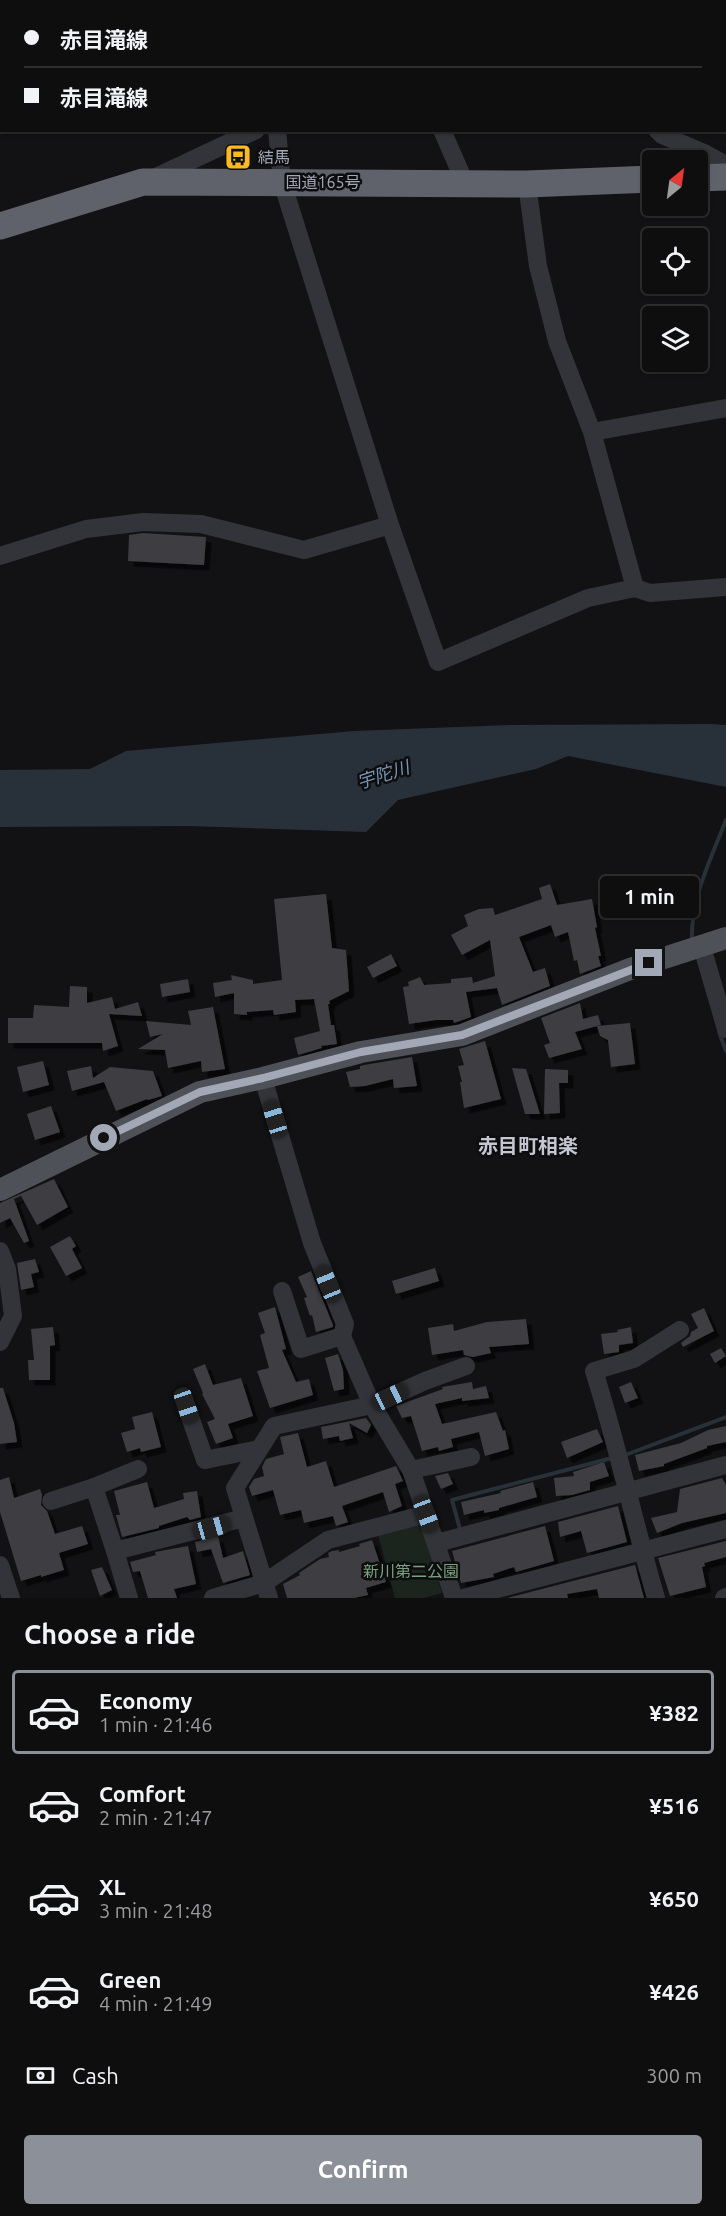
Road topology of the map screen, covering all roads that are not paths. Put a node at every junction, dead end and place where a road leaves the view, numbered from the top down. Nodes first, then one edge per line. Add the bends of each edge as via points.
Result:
1 (252, 132) edge
2 (277, 132) edge
3 (443, 132) edge
4 (659, 132) edge
5 (726, 165) edge
6 (726, 177) edge
7 (708, 178) edge
8 (642, 180) edge
9 (143, 182) junction
10 (282, 182) junction
11 (465, 183) junction
12 (527, 184) junction
13 (0, 226) edge
14 (726, 408) edge
15 (592, 432) junction
16 (390, 525) junction
17 (0, 556) edge
18 (726, 587) edge
19 (635, 588) junction
20 (726, 938) edge
21 (695, 949) junction
22 (726, 1029) edge
23 (263, 1078) junction
24 (0, 1190) edge
25 (0, 1251) edge
26 (282, 1291) dead end
27 (680, 1330) dead end
28 (342, 1336) junction
29 (0, 1342) edge
30 (466, 1366) dead end
31 (186, 1405) dead end
32 (372, 1405) junction
33 (259, 1449) junction
34 (471, 1457) dead end
35 (726, 1465) edge
36 (138, 1469) dead end
37 (411, 1470) junction
38 (94, 1487) junction
39 (627, 1493) junction
40 (51, 1501) dead end
41 (426, 1514) junction
42 (244, 1518) junction
43 (726, 1528) edge
44 (436, 1543) junction
45 (115, 1551) junction
46 (642, 1552) junction
47 (0, 1565) edge
48 (267, 1590) edge
49 (11, 1598) edge
50 (129, 1598) edge
51 (213, 1598) edge
52 (454, 1598) edge
53 (464, 1598) edge
54 (656, 1598) edge

1 - 9 street
2 - 10 street
3 - 11 street
4 - 5 street
6 - 7 highway
8 - 12 highway, 国道165号
9 - 10 highway, 国道165号
9 - 13 highway, 国道165号
10 - 11 highway, 国道165号
10 - 16 street
11 - 12 highway, 国道165号
12 - 15 street via 538,266 557,340
14 - 15 street
15 - 19 street
16 - 17 street via 304,550 201,524 143,522 86,529
16 - 19 street via 438,662 588,598
18 - 19 street via 650,593
20 - 21 main road
21 - 22 street
21 - 23 main road via 630,969 462,1035 361,1052
23 - 24 main road via 200,1092
23 - 28 street via 312,1243 345,1324
25 - 29 street via 7,1269 13,1316
26 - 28 street via 301,1348
27 - 39 street via 634,1359 594,1371 612,1426
28 - 32 street
30 - 32 street
31 - 33 street via 205,1460
32 - 33 street via 274,1426
32 - 37 street
33 - 42 street via 235,1488
34 - 37 street
35 - 39 street
36 - 38 street
37 - 41 street
38 - 40 street
38 - 45 street
39 - 44 street
39 - 46 street
41 - 44 street
41 - 48 street via 328,1540
42 - 45 street
42 - 48 street
43 - 46 street
44 - 52 street
45 - 50 street
46 - 53 street
46 - 54 street
47 - 49 street
48 - 51 street

